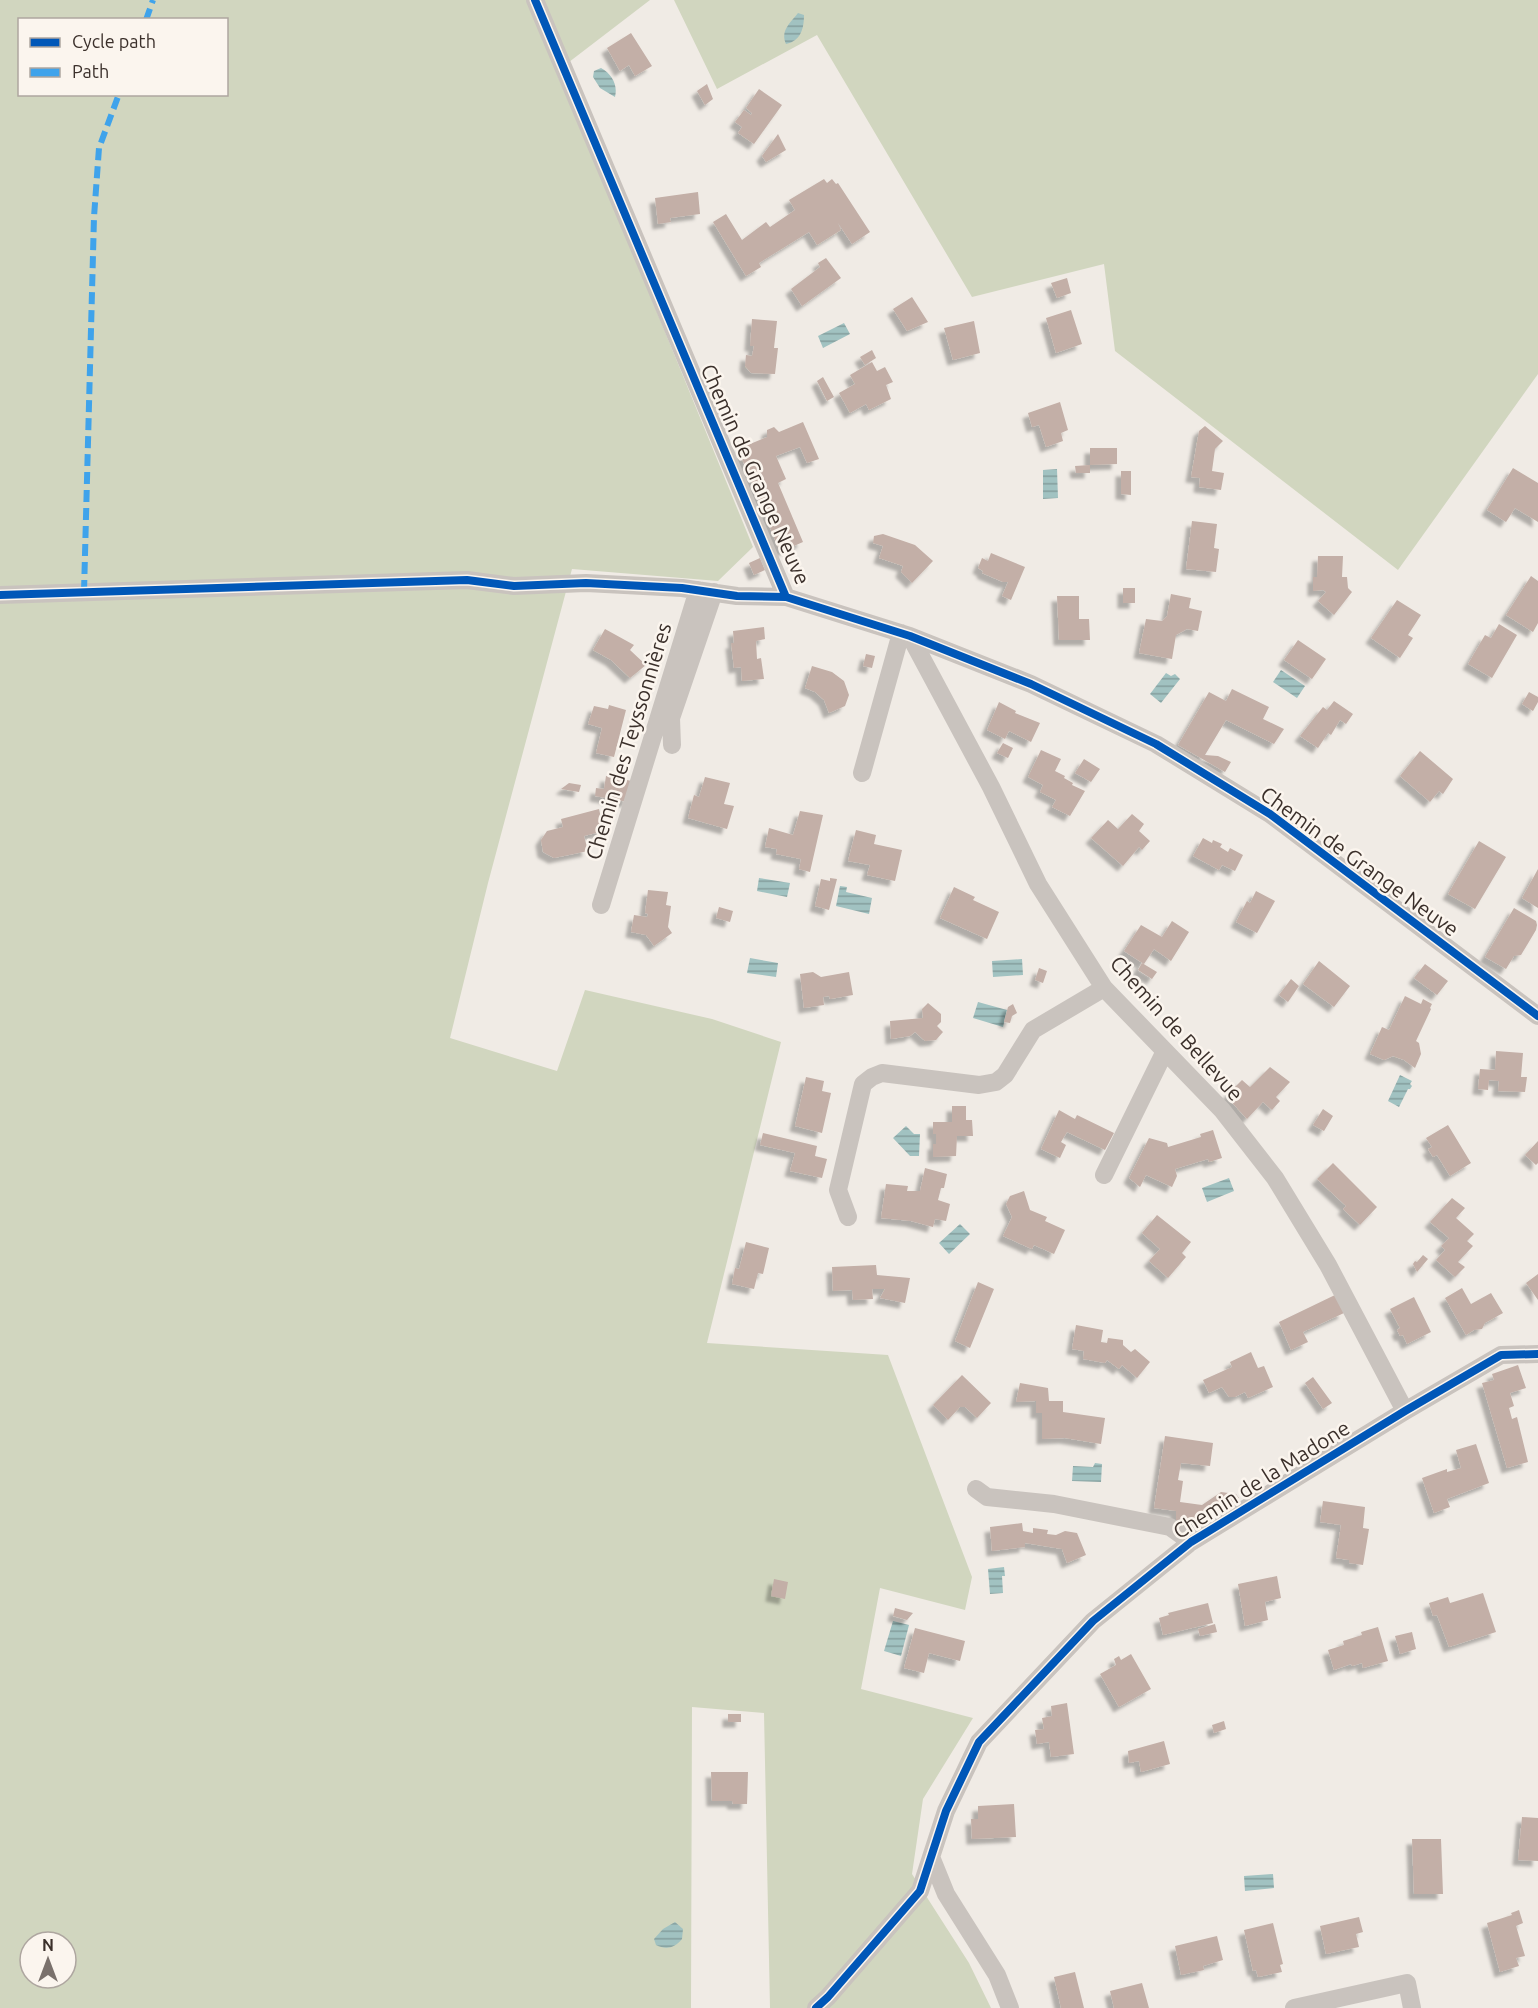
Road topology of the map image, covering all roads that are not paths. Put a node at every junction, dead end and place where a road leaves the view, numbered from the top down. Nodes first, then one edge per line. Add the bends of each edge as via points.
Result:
1 (535, 0) edge
2 (706, 591) junction
3 (0, 595) edge
4 (786, 597) junction
5 (906, 635) junction
6 (672, 745) dead end
7 (862, 772) dead end
8 (601, 905) dead end
9 (1104, 988) junction
10 (1538, 1016) edge
11 (1165, 1051) junction
12 (1104, 1175) dead end
13 (848, 1217) dead end
14 (1538, 1354) edge
15 (1404, 1411) junction
16 (976, 1489) dead end
17 (1191, 1542) junction
18 (931, 1857) junction
19 (816, 2008) edge
20 (1010, 2008) edge
21 (1294, 2008) edge
22 (1412, 2008) edge

1 - 4 street, Chemin de Grange Neuve
2 - 3 street via 586,583 514,586 467,580
2 - 4 street
2 - 6 street, Chemin des Teyssonnières via 671,718
2 - 8 street, Chemin des Teyssonnières
4 - 5 street, Chemin de Grange Neuve
5 - 7 street
5 - 9 street, Chemin de Bellevue via 991,787 1038,885
5 - 10 street, Chemin de Grange Neuve via 1031,684 1156,744 1270,814
9 - 11 street, Chemin de Bellevue
9 - 13 street via 1033,1030 1005,1075 996,1082 979,1084 882,1073 863,1084 838,1190
11 - 12 street
11 - 15 street, Chemin de Bellevue via 1222,1110 1275,1178 1329,1265
14 - 15 street, Chemin de la Madone via 1501,1355
15 - 17 street, Chemin de la Madone
16 - 17 street via 987,1497 1054,1504 1170,1527
17 - 18 street, Chemin de la Madone via 1093,1621 979,1742 946,1811
18 - 19 street, Chemin de la Madone via 920,1891
18 - 20 street via 946,1894 997,1976
21 - 22 street via 1407,1983

